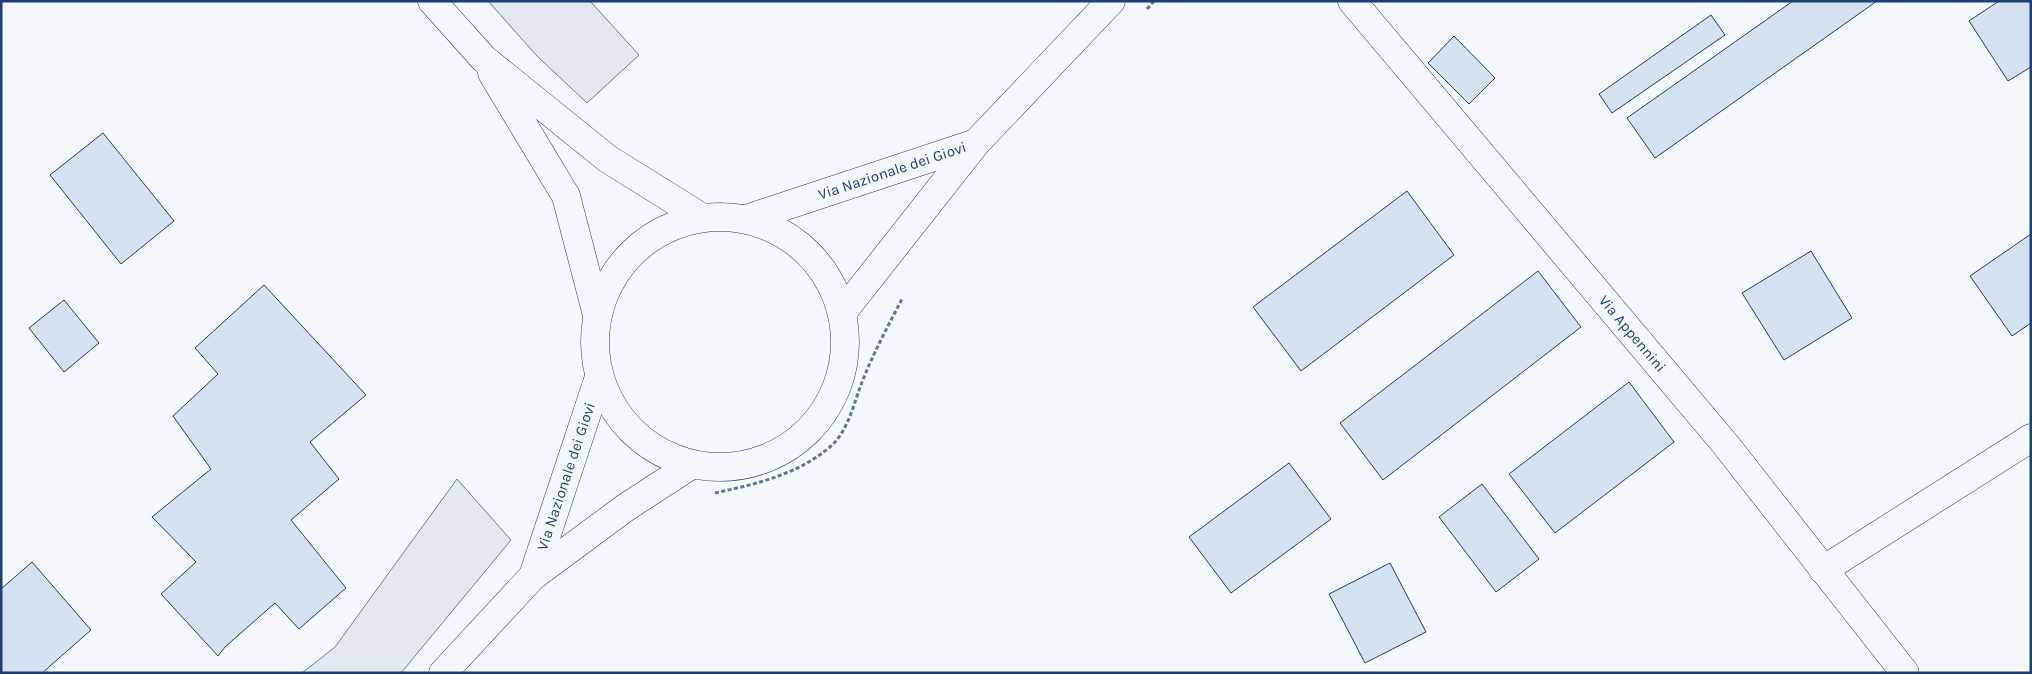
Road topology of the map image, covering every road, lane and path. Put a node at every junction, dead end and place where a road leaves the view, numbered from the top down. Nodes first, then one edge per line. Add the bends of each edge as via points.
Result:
1 (432, 1) edge
2 (1112, 1) edge
3 (1154, 1) edge
4 (1352, 1) edge
5 (1141, 15) dead end
6 (484, 59) junction
7 (976, 143) junction
8 (702, 217) junction
9 (746, 219) junction
10 (905, 293) dead end
11 (842, 313) junction
12 (596, 316) junction
13 (599, 377) junction
14 (2031, 438) edge
15 (691, 465) junction
16 (706, 495) dead end
17 (1823, 570) junction
18 (534, 576) junction
19 (443, 673) edge
20 (1904, 673) edge

1 - 6 main road
2 - 7 main road
3 - 5 path
4 - 17 main road, Via Appennini via 1726,445
6 - 8 main road via 608,159
6 - 12 main road via 566,196
7 - 9 main road, Via Nazionale dei Giovi
7 - 11 main road, Via Nazionale dei Giovi
8 - 9 main road
8 - 12 main road via 660,231 636,247 612,276
9 - 11 main road via 772,227 796,241 812,256 825,274
10 - 16 path via 862,382 852,415 832,446 802,466 762,482
11 - 15 main road via 845,345 841,377 828,408 806,434 780,453 749,465 720,468
12 - 13 main road via 594,346
13 - 15 main road via 612,408 634,434 661,454
13 - 18 main road, Via Nazionale dei Giovi
14 - 17 main road
15 - 18 main road, Via Nazionale dei Giovi
17 - 20 main road, Via Appennini
18 - 19 main road, Via Nazionale dei Giovi

